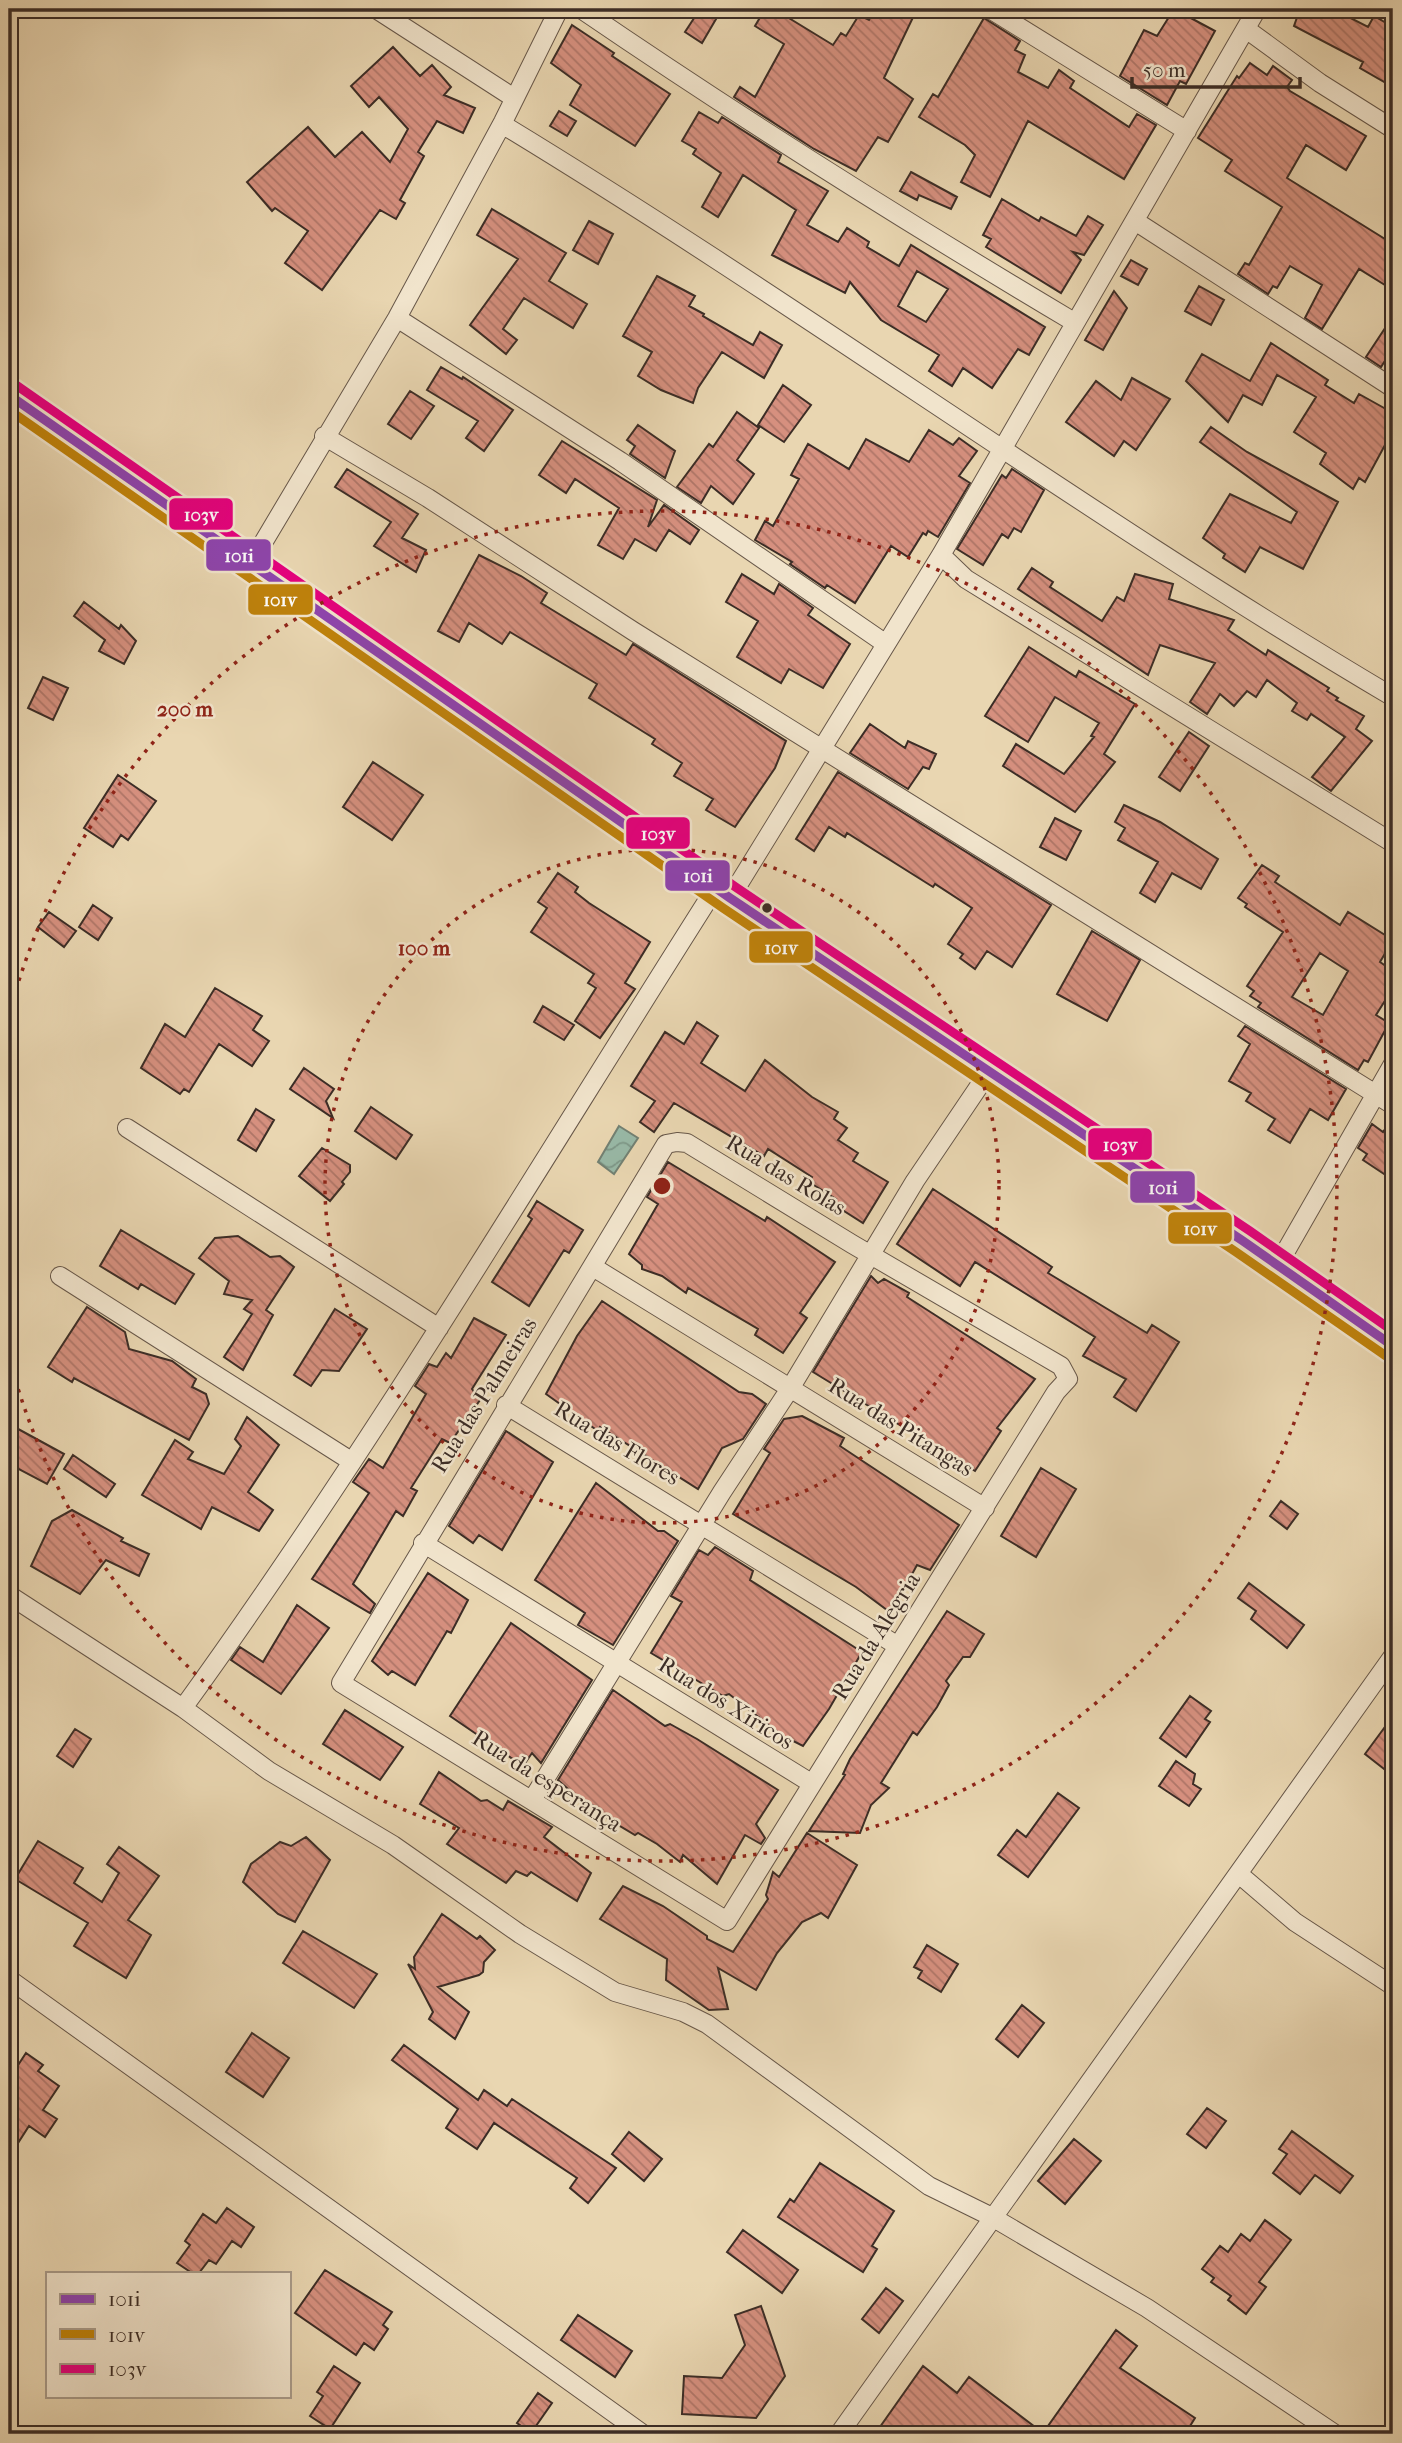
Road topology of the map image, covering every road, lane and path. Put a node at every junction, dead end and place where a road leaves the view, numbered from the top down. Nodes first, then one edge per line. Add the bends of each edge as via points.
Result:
1 (376, 9) edge
2 (559, 9) edge
3 (581, 9) edge
4 (990, 9) edge
5 (1257, 9) edge
6 (1246, 29) junction
7 (514, 97) junction
8 (503, 121) junction
9 (1393, 129) edge
10 (1187, 131) junction
11 (1135, 221) junction
12 (397, 318) junction
13 (1074, 322) junction
14 (1393, 388) edge
15 (9, 395) edge
16 (324, 436) junction
17 (999, 449) junction
18 (941, 555) junction
19 (251, 563) junction
20 (886, 644) junction
21 (1393, 697) edge
22 (824, 748) junction
23 (1393, 843) edge
24 (723, 893) junction
25 (1393, 1064) edge
26 (988, 1073) junction
27 (1376, 1094) junction
28 (1393, 1105) edge
29 (127, 1128) dead end
30 (677, 1142) joint
31 (869, 1254) junction
32 (1279, 1263) junction
33 (593, 1266) junction
34 (60, 1276) dead end
35 (439, 1328) junction
36 (1393, 1346) edge
37 (1068, 1379) joint
38 (791, 1387) junction
39 (506, 1405) junction
40 (351, 1461) junction
41 (985, 1508) junction
42 (703, 1523) junction
43 (423, 1543) junction
44 (9, 1595) edge
45 (898, 1646) junction
46 (1393, 1656) edge
47 (616, 1663) junction
48 (341, 1683) joint
49 (183, 1708) junction
50 (811, 1783) junction
51 (532, 1800) junction
52 (1240, 1875) junction
53 (727, 1921) joint
54 (9, 1979) edge
55 (1393, 1986) edge
56 (992, 2217) junction
57 (643, 2434) edge
58 (839, 2434) edge
59 (1335, 2434) edge

1 - 7 street
2 - 7 street
3 - 13 street via 887,210
4 - 10 street
5 - 6 street
6 - 9 street
6 - 10 street
7 - 8 street
8 - 12 street
8 - 17 street
10 - 11 street
11 - 13 street
11 - 14 street
12 - 16 street
12 - 20 street via 620,461
13 - 17 street
15 - 19 main road
16 - 19 street
16 - 22 street
17 - 18 street
17 - 21 street via 1258,617
18 - 20 street
18 - 23 street via 966,579
19 - 24 main road
20 - 22 street
22 - 24 street
22 - 27 street
24 - 26 main road
24 - 35 street
25 - 27 street
26 - 31 street
26 - 32 main road
27 - 28 street
27 - 32 street
29 - 35 street
30 - 31 street, Rua das Rolas via 687,1143
30 - 33 street, Rua das Palmeiras via 666,1144
31 - 37 street, Rua das Rolas via 1061,1366
31 - 38 street
32 - 36 main road
33 - 38 street, Rua das Pitangas
33 - 39 street, Rua das Palmeiras
34 - 40 street
35 - 40 street
37 - 41 street, Rua da Alegria
38 - 41 street, Rua das Pitangas
38 - 42 street
39 - 42 street, Rua das Flores
39 - 43 street, Rua das Palmeiras
40 - 49 street via 265,1595
41 - 45 street, Rua da Alegria
42 - 45 street, Rua das Flores
42 - 47 street
43 - 47 street, Rua dos Xiricos
43 - 48 street, Rua das Palmeiras
44 - 49 street
45 - 50 street, Rua da Alegria
46 - 52 street
47 - 50 street, Rua dos Xiricos
47 - 51 street
48 - 51 street, Rua da esperança
49 - 56 street via 269,1771 393,1845 520,1934 615,1992 707,2024 929,2186
50 - 53 street, Rua da Alegria
51 - 53 street, Rua da esperança
52 - 55 street via 1295,1922
52 - 56 street
54 - 57 street
56 - 58 street
56 - 59 street via 1147,2308

